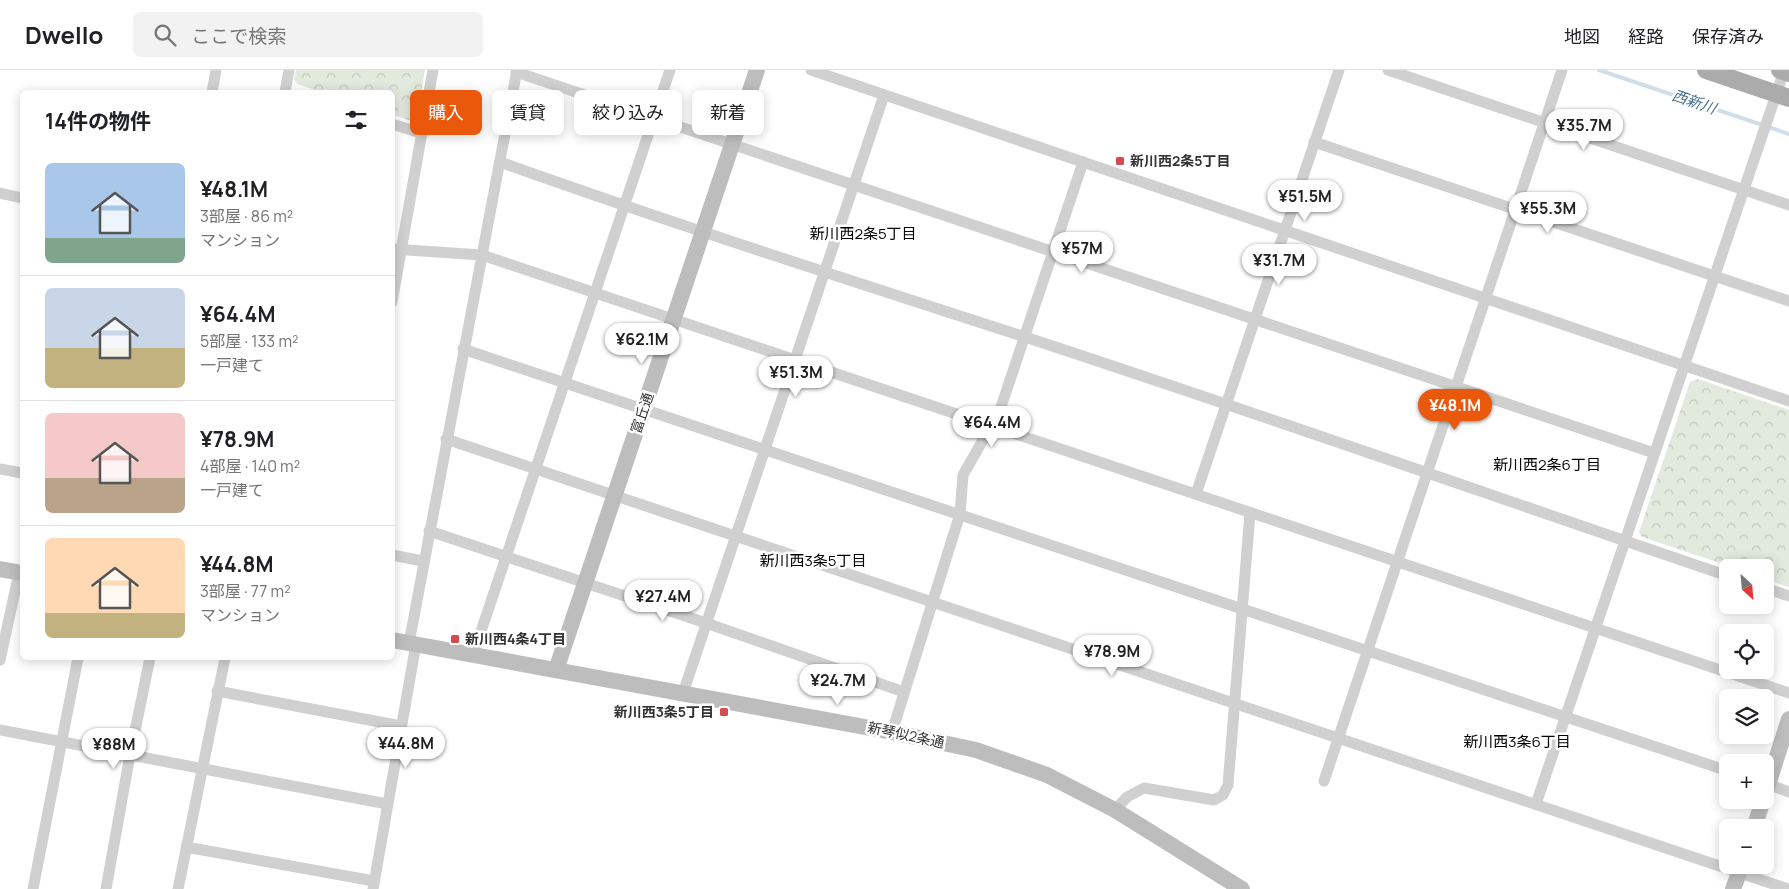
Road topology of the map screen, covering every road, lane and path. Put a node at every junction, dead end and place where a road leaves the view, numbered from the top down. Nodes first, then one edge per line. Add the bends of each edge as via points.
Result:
1 (216, 70) edge
2 (289, 70) edge
3 (432, 70) edge
4 (670, 70) edge
5 (757, 70) edge
6 (811, 70) edge
7 (1339, 70) edge
8 (1388, 70) edge
9 (1706, 70) edge
10 (517, 71) edge
11 (1784, 71) edge
12 (1561, 72) edge
13 (212, 90) edge
14 (288, 90) edge
15 (429, 90) edge
16 (663, 90) edge
17 (574, 91) edge
18 (884, 95) junction
19 (1782, 96) edge
20 (1544, 124) junction
21 (395, 125) edge
22 (682, 128) edge
23 (410, 130) edge
24 (421, 135) edge
25 (648, 135) edge
26 (1314, 142) junction
27 (732, 145) junction
28 (500, 162) junction
29 (1083, 162) junction
30 (854, 186) junction
31 (1744, 190) junction
32 (0, 195) edge
33 (20, 198) edge
34 (1789, 205) edge
35 (624, 207) junction
36 (1516, 210) junction
37 (1284, 229) junction
38 (703, 233) junction
39 (397, 250) edge
40 (1054, 250) junction
41 (482, 255) junction
42 (395, 271) edge
43 (824, 274) junction
44 (1715, 277) junction
45 (596, 293) junction
46 (1486, 297) junction
47 (1789, 302) edge
48 (1255, 318) junction
49 (674, 319) junction
50 (1025, 338) junction
51 (463, 349) junction
52 (795, 360) junction
53 (1686, 365) junction
54 (564, 383) junction
55 (1456, 386) junction
56 (1789, 401) edge
57 (1225, 405) junction
58 (644, 410) junction
59 (992, 426) junction
60 (446, 439) junction
61 (765, 450) junction
62 (1654, 453) junction
63 (0, 469) edge
64 (535, 470) junction
65 (20, 473) edge
66 (1426, 473) junction
67 (1196, 494) junction
68 (614, 496) junction
69 (1250, 513) junction
70 (960, 514) junction
71 (429, 531) junction
72 (735, 537) junction
73 (1626, 541) junction
74 (395, 556) edge
75 (506, 558) junction
76 (424, 561) junction
77 (1398, 562) junction
78 (0, 570) edge
79 (20, 573) edge
80 (1719, 573) edge
81 (20, 577) edge
82 (585, 584) junction
83 (1774, 591) edge
84 (1789, 596) edge
85 (932, 603) junction
86 (1242, 609) junction
87 (706, 622) junction
88 (1597, 629) junction
89 (395, 640) edge
90 (412, 643) junction
91 (1368, 651) junction
92 (473, 655) junction
93 (0, 660) edge
94 (78, 660) edge
95 (150, 660) edge
96 (224, 660) edge
97 (556, 670) junction
98 (217, 690) junction
99 (904, 692) junction
100 (683, 693) junction
101 (1789, 693) edge
102 (1234, 704) junction
103 (1566, 717) junction
104 (1789, 719) edge
105 (401, 726) junction
106 (0, 730) edge
107 (892, 732) junction
108 (1338, 738) junction
109 (61, 741) junction
110 (130, 754) junction
111 (1774, 763) edge
112 (201, 768) junction
113 (1719, 768) edge
114 (1324, 780) dead end
115 (1774, 789) edge
116 (1789, 792) edge
117 (387, 804) junction
118 (1536, 804) junction
119 (1114, 810) junction
120 (186, 847) junction
121 (1719, 862) edge
122 (1739, 874) edge
123 (1753, 874) edge
124 (373, 885) edge
125 (33, 889) edge
126 (106, 889) edge
127 (178, 889) edge
128 (1242, 889) edge
129 (1733, 889) edge
130 (1788, 889) edge

1 - 13 street
2 - 14 street
3 - 15 street
4 - 16 street
5 - 27 street, 富丘通
6 - 18 street
7 - 26 street
8 - 20 street
9 - 19 main road
10 - 17 street
10 - 28 street
11 - 19 street
12 - 20 street
18 - 29 street
18 - 30 street
19 - 31 street via 1768,117
20 - 31 street
20 - 36 street
21 - 23 street
22 - 27 street
24 - 39 street
25 - 35 street
26 - 36 street
26 - 37 street
27 - 30 street
27 - 38 street, 富丘通
28 - 35 street
28 - 41 street
29 - 37 street
29 - 40 street
30 - 40 street
30 - 43 street
31 - 34 street
31 - 44 street
32 - 33 street
35 - 38 street
35 - 45 street
36 - 44 street
36 - 46 street
37 - 46 street
37 - 48 street
38 - 43 street
38 - 49 street, 富丘通
39 - 41 street
39 - 42 street
40 - 48 street
40 - 50 street
41 - 45 street
41 - 51 street
43 - 50 street
43 - 52 street
44 - 47 street
44 - 53 street
45 - 49 street
45 - 54 street
46 - 53 street
46 - 55 street
48 - 55 street
48 - 57 street
49 - 52 street
49 - 58 street, 富丘通
50 - 57 street
50 - 59 street
51 - 54 street
51 - 60 street
52 - 59 street
52 - 61 street
53 - 56 street
53 - 62 street
54 - 58 street
54 - 64 street
55 - 62 street
55 - 66 street
57 - 66 street
57 - 67 street
58 - 61 street
58 - 68 street, 富丘通
59 - 67 street
59 - 70 street via 963,475
60 - 64 street
60 - 71 street
61 - 70 street
61 - 72 street
62 - 73 street
63 - 65 street
64 - 68 street
64 - 75 street
66 - 73 street
66 - 77 street
67 - 69 street
68 - 72 street
68 - 82 street, 富丘通
69 - 77 street
69 - 86 street
70 - 85 street
70 - 86 street
71 - 75 street
71 - 76 street
72 - 85 street
72 - 87 street
73 - 80 street
73 - 88 street
74 - 76 street
75 - 82 street
75 - 92 street
76 - 90 street
77 - 88 street
77 - 91 street
78 - 79 street
81 - 93 street
82 - 87 street
82 - 97 street, 富丘通
83 - 84 street
85 - 99 street
85 - 102 street
86 - 91 street
86 - 102 street
87 - 99 street
87 - 100 street
88 - 101 street
88 - 103 street
89 - 90 street, 新琴似2条通
90 - 92 street, 新琴似2条通
90 - 105 street
91 - 103 street
91 - 108 street
92 - 97 street, 新琴似2条通
94 - 109 street
95 - 110 street
96 - 98 street
97 - 100 street, 新琴似2条通
98 - 105 street
98 - 112 street
99 - 107 street
100 - 107 street, 新琴似2条通
102 - 108 street
102 - 119 street via 1228,785 1223,795 1214,800 1144,788 1127,797
103 - 113 street
103 - 118 street
104 - 111 street
105 - 117 street
106 - 109 street
107 - 119 street, 新琴似2条通 via 976,750 1047,775
108 - 114 street
108 - 118 street
109 - 110 street
109 - 125 street
110 - 112 street
110 - 126 street
112 - 117 street
112 - 120 street
115 - 116 street
117 - 124 street
118 - 121 street
119 - 128 street, 新琴似2条通
120 - 124 street
120 - 127 street
122 - 129 street
123 - 130 street

